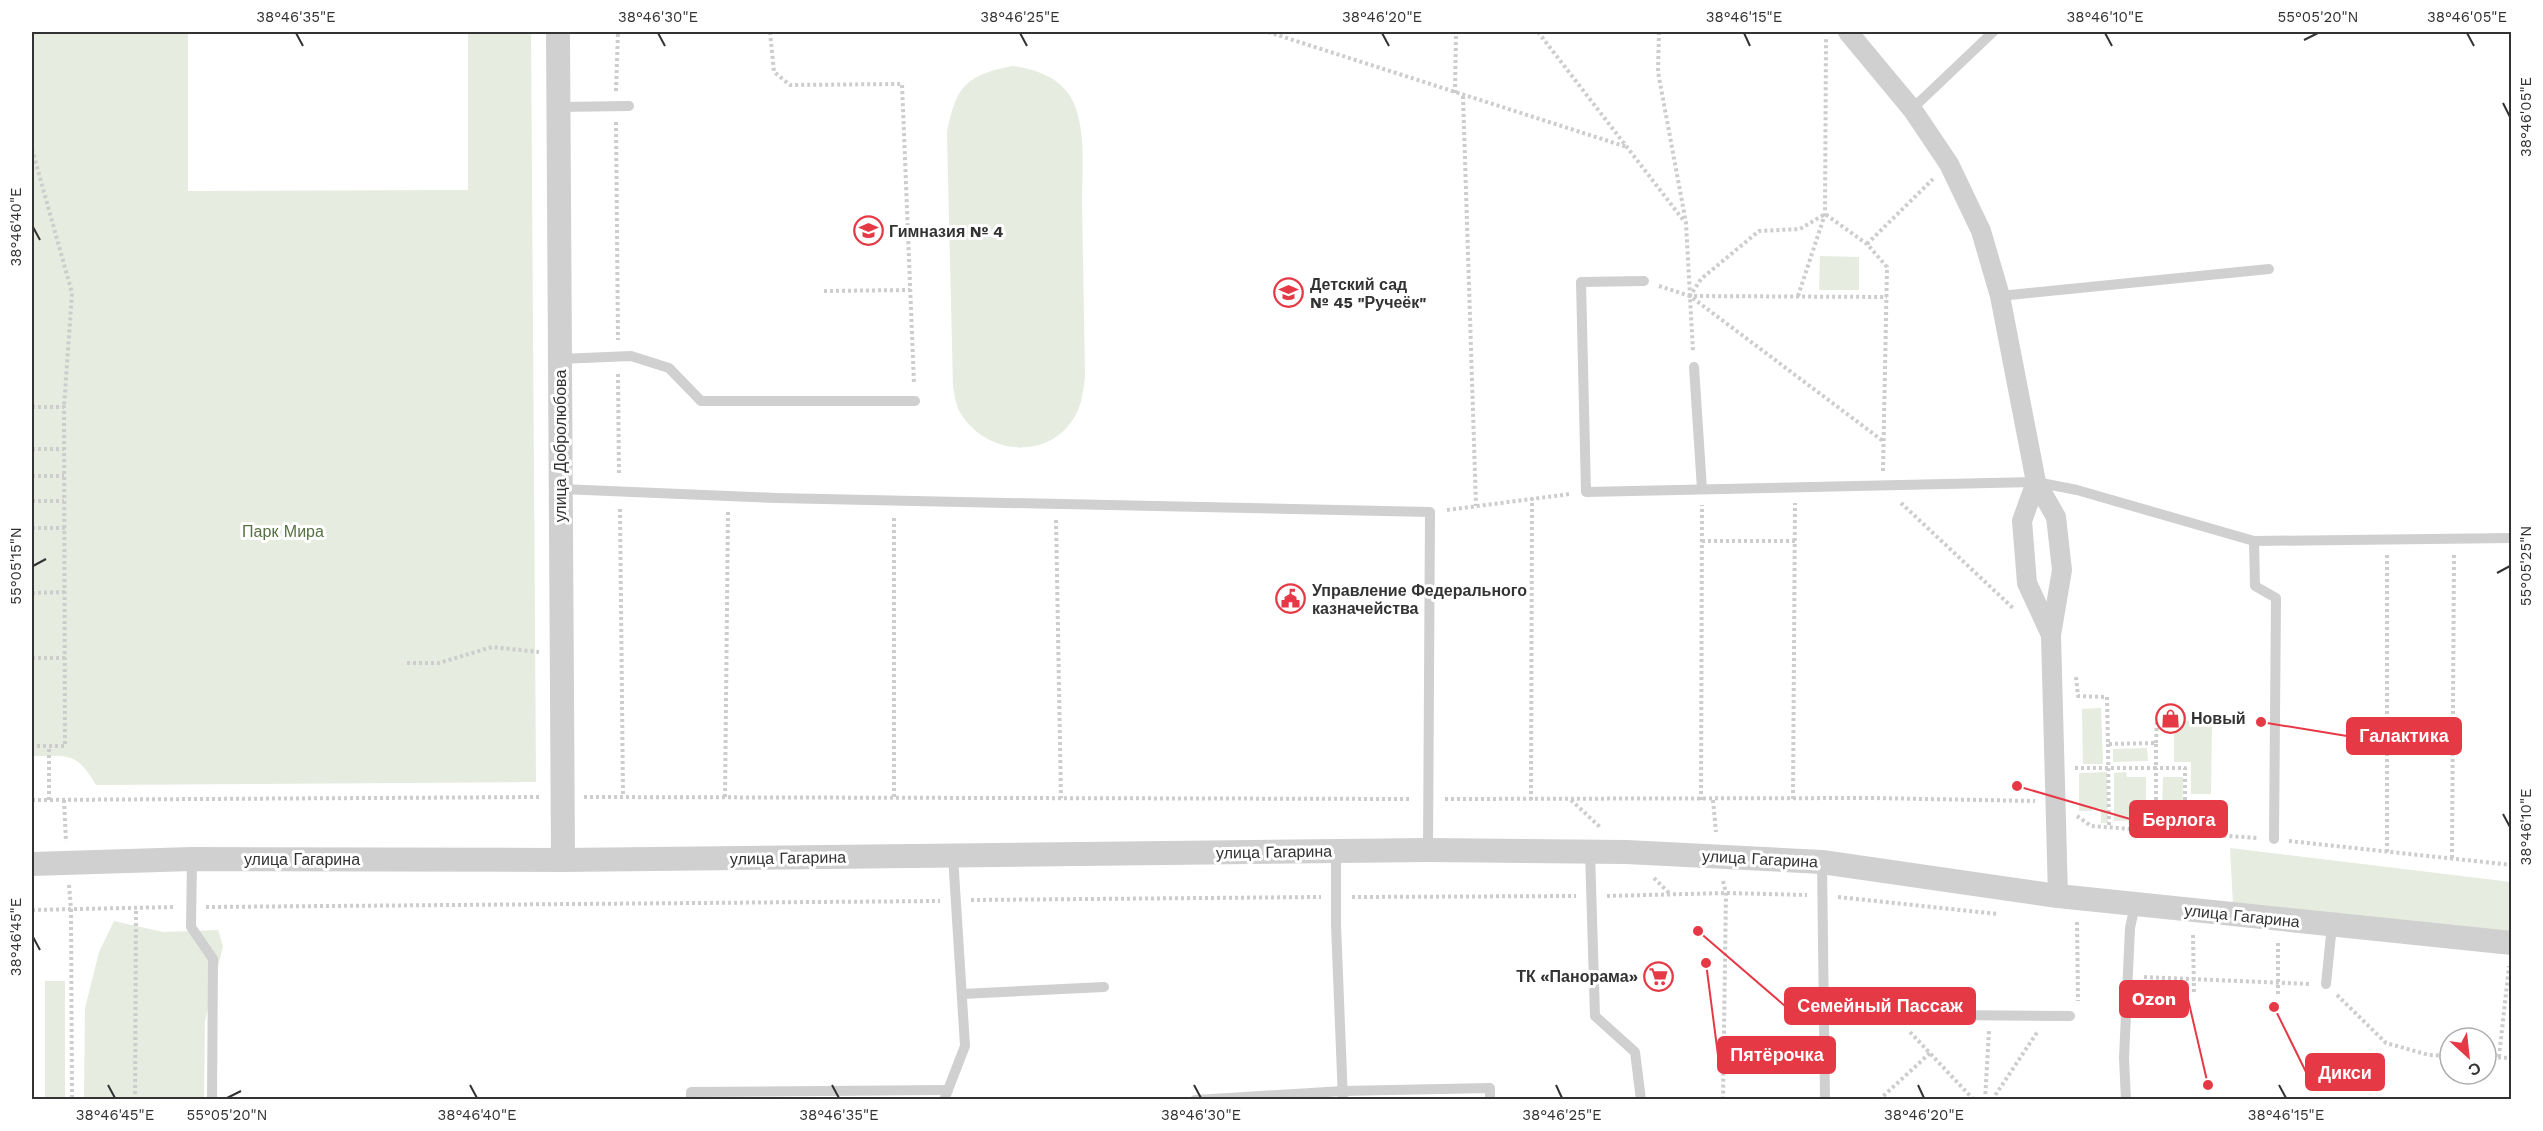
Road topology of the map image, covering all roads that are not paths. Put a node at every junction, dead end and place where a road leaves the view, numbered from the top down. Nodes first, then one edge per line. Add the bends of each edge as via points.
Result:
1 (558, 32) edge
2 (1848, 32) edge
3 (1993, 32) edge
4 (629, 106) dead end
5 (558, 107) junction
6 (1912, 109) junction
7 (2269, 269) dead end
8 (1644, 281) road end
9 (2000, 296) junction
10 (560, 359) junction
11 (1694, 368) road end
12 (915, 401) road end
13 (2036, 482) junction
14 (561, 489) junction
15 (1702, 489) junction
16 (2511, 538) edge
17 (2254, 541) junction
18 (2051, 635) junction
19 (2274, 839) road end
20 (1428, 850) junction
21 (1336, 852) junction
22 (1590, 852) junction
23 (953, 856) junction
24 (192, 859) junction
25 (563, 860) junction
26 (1822, 862) junction
27 (32, 864) edge
28 (2058, 896) junction
29 (2135, 905) junction
30 (2332, 924) junction
31 (2511, 958) edge
32 (2326, 984) road end
33 (1104, 987) dead end
34 (962, 994) junction
35 (1824, 1014) junction
36 (2070, 1016) dead end
37 (946, 1095) edge
38 (1343, 1095) edge
39 (212, 1100) edge
40 (692, 1100) edge
41 (1195, 1100) edge
42 (1490, 1100) edge
43 (1641, 1100) edge
44 (1825, 1100) edge
45 (2126, 1100) edge

1 - 5 street, улица Добролюбова
2 - 6 street
3 - 6 lane
4 - 5 lane
5 - 10 street, улица Добролюбова
6 - 9 street via 1949,164 1981,231
7 - 9 lane
8 - 15 lane via 1581,282 1586,492
9 - 13 street
10 - 12 lane via 631,356 669,368 701,401
10 - 14 street, улица Добролюбова
11 - 15 lane
13 - 15 lane
13 - 17 lane
13 - 18 street via 2056,517 2062,570
13 - 18 street via 2022,521 2027,583
14 - 20 lane via 894,501 1430,512
14 - 25 street, улица Добролюбова via 552,797
16 - 17 lane
17 - 19 lane via 2255,586 2276,598
18 - 28 street
20 - 21 street, улица Гагарина
20 - 22 street, улица Гагарина
21 - 23 street, улица Гагарина
21 - 38 lane
22 - 26 street, улица Гагарина
22 - 43 lane via 1595,1016 1635,1052
23 - 25 street, улица Гагарина
23 - 34 lane
24 - 25 street, улица Гагарина
24 - 27 street, улица Гагарина
24 - 39 lane via 191,927 213,959
26 - 28 street, улица Гагарина
26 - 35 lane
28 - 29 street, улица Гагарина
29 - 30 street, улица Гагарина
29 - 45 lane via 2130,928
30 - 31 street, улица Гагарина
30 - 32 lane
33 - 34 lane
34 - 37 lane via 965,1046
35 - 36 lane
35 - 44 lane
37 - 40 lane via 691,1092
38 - 41 lane
38 - 42 lane via 1490,1088

